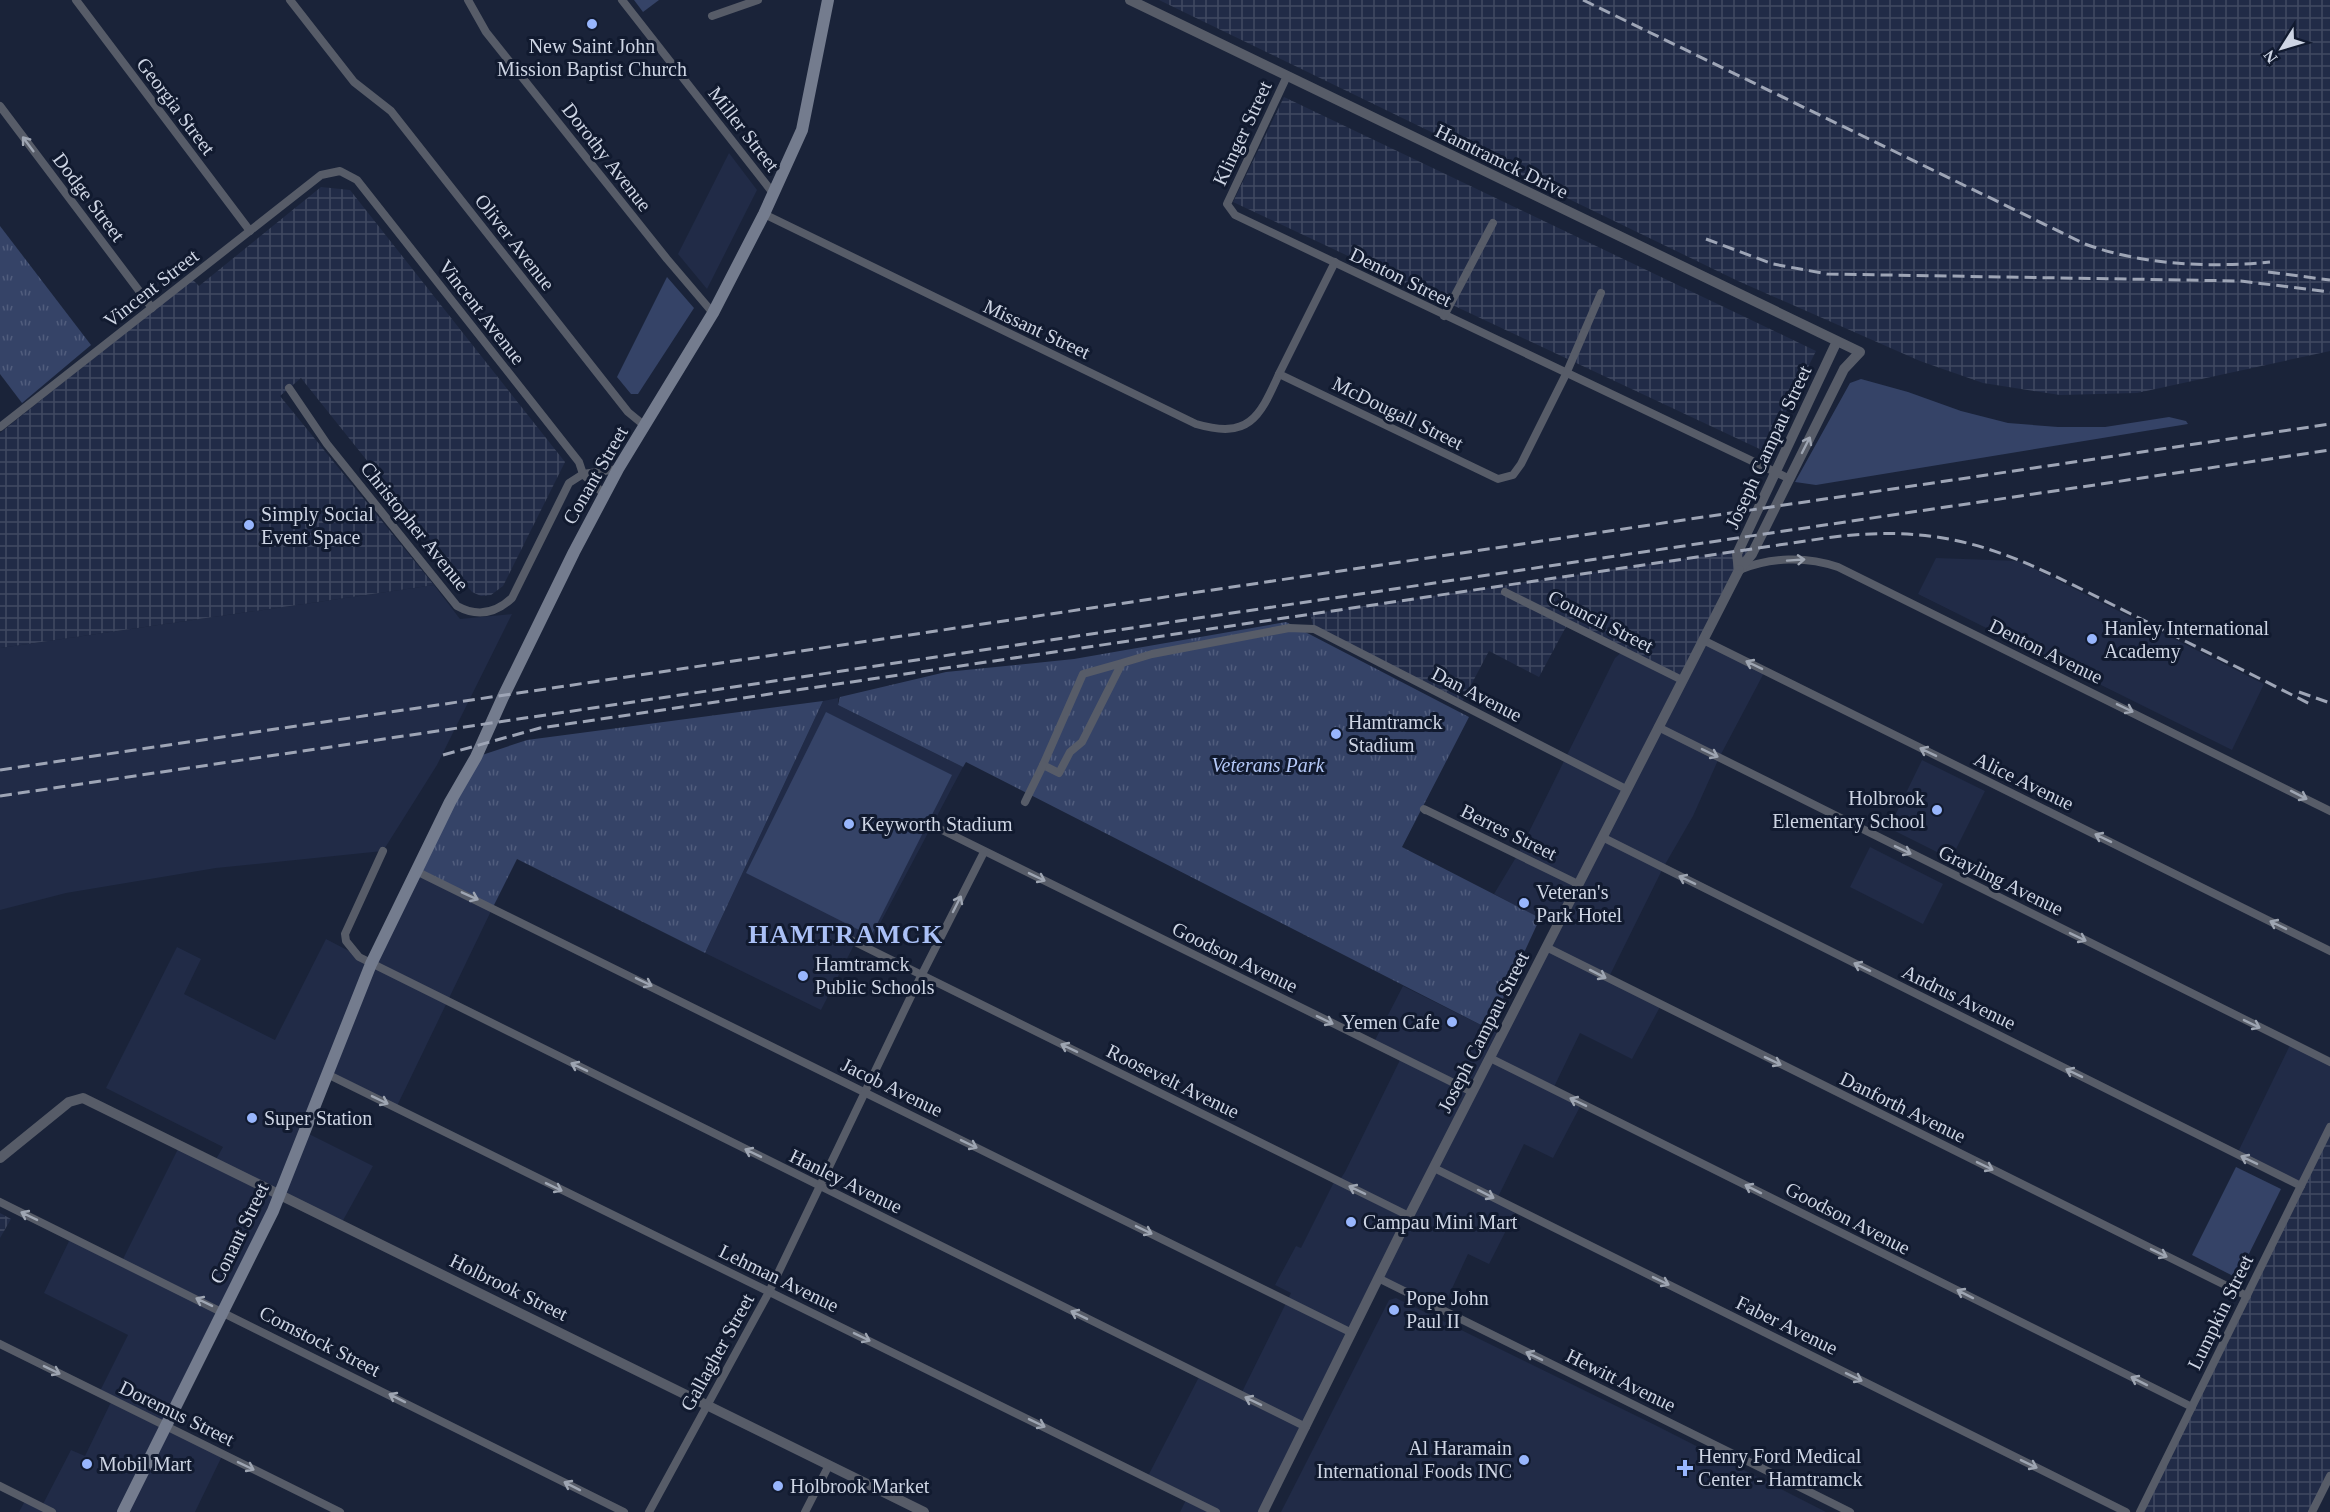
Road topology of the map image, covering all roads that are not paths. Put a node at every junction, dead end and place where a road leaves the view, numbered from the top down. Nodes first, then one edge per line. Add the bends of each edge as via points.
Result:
1 (76, 0) edge
2 (290, 0) edge
3 (468, 0) edge
4 (622, 0) edge
5 (758, 0) edge
6 (828, 0) edge
7 (1130, 0) edge
8 (712, 16) dead end
9 (1287, 76) junction
10 (0, 106) edge
11 (321, 175) joint
12 (773, 193) junction
13 (1227, 204) joint
14 (764, 214) junction
15 (1493, 223) dead end
16 (250, 231) junction
17 (1335, 262) junction
18 (1601, 293) dead end
19 (152, 308) junction
20 (713, 313) junction
21 (1444, 316) junction
22 (1837, 341) junction
23 (1860, 352) joint
24 (1279, 374) junction
25 (1566, 374) junction
26 (289, 388) dead end
27 (645, 426) junction
28 (0, 427) edge
29 (618, 469) junction
30 (1775, 472) junction
31 (583, 474) junction
32 (1790, 479) junction
33 (605, 495) junction
34 (1739, 570) junction
35 (1505, 592) dead end
36 (1702, 640) junction
37 (1122, 663) junction
38 (1682, 680) junction
39 (1658, 727) junction
40 (1043, 765) junction
41 (1626, 789) junction
42 (1025, 802) dead end
43 (1425, 810) dead end
44 (2330, 811) edge
45 (934, 826) dead end
46 (1602, 837) junction
47 (383, 851) dead end
48 (984, 852) junction
49 (417, 871) junction
50 (1578, 884) junction
51 (851, 940) dead end
52 (1546, 947) junction
53 (2330, 951) edge
54 (371, 964) junction
55 (921, 975) junction
56 (1490, 1058) junction
57 (2330, 1062) edge
58 (327, 1074) junction
59 (1472, 1092) junction
60 (867, 1093) junction
61 (2330, 1127) edge
62 (0, 1158) edge
63 (1434, 1168) junction
64 (2301, 1186) junction
65 (821, 1187) junction
66 (280, 1193) junction
67 (0, 1202) edge
68 (1409, 1216) junction
69 (1378, 1278) junction
70 (769, 1292) junction
71 (2247, 1296) junction
72 (223, 1311) junction
73 (1352, 1333) junction
74 (0, 1344) edge
75 (705, 1405) junction
76 (2192, 1407) junction
77 (166, 1426) junction
78 (1306, 1427) junction
79 (829, 1465) junction
80 (2330, 1476) edge
81 (0, 1486) edge
82 (52, 1512) edge
83 (123, 1512) edge
84 (340, 1512) edge
85 (624, 1512) edge
86 (649, 1512) edge
87 (805, 1512) edge
88 (924, 1512) edge
89 (1216, 1512) edge
90 (1263, 1512) edge
91 (1850, 1512) edge
92 (2126, 1512) edge
93 (2140, 1512) edge
94 (2312, 1512) edge

1 - 16 street, Georgia Street
2 - 27 street, Oliver Avenue via 354,82 391,111 628,412
3 - 20 street, Dorothy Avenue via 486,32
4 - 12 street, Miller Street
5 - 8 street
6 - 12 main road, Conant Street via 802,130
7 - 9 street, Hamtramck Drive
9 - 13 street, Klinger Street
9 - 22 street, Hamtramck Drive
19 -> 10 street, Dodge Street
11 - 16 street, Vincent Street
11 - 31 street, Vincent Avenue via 340,171 357,180 579,462
12 - 14 main road, Conant Street
13 - 17 street, Denton Street via 1235,215
14 - 20 main road, Conant Street
14 - 24 street, Missant Street via 1196,424 1221,431 1239,428 1259,414
15 - 21 street
16 - 19 street, Vincent Street
17 - 21 street, Denton Street
17 - 24 street
18 - 25 street, McDougall Street
19 - 28 street, Vincent Street
20 - 27 main road, Conant Street
21 - 25 street, Denton Street
22 - 23 street, Hamtramck Drive
22 - 30 street, Joseph Campau Street
32 -> 23 street, Joseph Campau Street via 1845,369
24 - 25 street, McDougall Street via 1498,479 1513,475 1521,464
25 - 30 street
26 - 31 street, Christopher Avenue via 327,444 457,606 470,612 495,610 512,598 569,483
27 - 29 main road, Conant Street
29 - 31 street
29 - 33 main road, Conant Street
30 - 32 street
30 - 34 street, Joseph Campau Street via 1737,554
31 - 33 street, Vincent Avenue
32 - 34 street, Joseph Campau Street via 1752,554
33 - 49 main road, Conant Street
34 - 36 street, Joseph Campau Street
34 -> 44 street, Denton Avenue via 1796,559 1814,559 1838,567
35 - 38 street, Council Street
36 - 38 street, Joseph Campau Street
53 -> 36 street, Alice Avenue
37 - 40 street via 1083,674
37 - 40 street via 1082,742 1070,752 1059,773
37 - 41 street, Dan Avenue via 1289,628 1314,629
38 - 39 street, Joseph Campau Street
39 - 41 street, Joseph Campau Street
39 -> 57 street, Grayling Avenue
40 - 42 street
41 - 46 street, Joseph Campau Street
43 - 50 street, Berres Street
45 - 48 street, Goodson Avenue
46 - 50 street, Joseph Campau Street
64 -> 46 street, Andrus Avenue
47 - 54 street via 345,934 355,954
55 -> 48 street, Gallagher Street
48 -> 59 street, Goodson Avenue
49 - 54 main road, Conant Street
49 -> 60 street, Jacob Avenue
50 - 52 street, Joseph Campau Street
51 - 55 street, Roosevelt Avenue
52 - 56 street, Joseph Campau Street
52 -> 71 street, Danforth Avenue
54 - 58 main road, Conant Street
65 -> 54 street, Hanley Avenue
55 - 60 street, Gallagher Street
68 -> 55 street, Roosevelt Avenue
56 - 59 street, Joseph Campau Street
76 -> 56 street, Goodson Avenue
58 - 66 main road, Conant Street
58 -> 70 street, Lehman Avenue
59 - 63 street, Joseph Campau Street
60 - 65 street, Gallagher Street
60 -> 73 street, Jacob Avenue
61 - 64 street, Lumpkin Street
62 - 66 street, Holbrook Street via 77,1098 83,1098
63 - 68 street, Joseph Campau Street
63 -> 92 street, Faber Avenue
64 - 71 street, Lumpkin Street
65 - 70 street, Gallagher Street
78 -> 65 street, Hanley Avenue
66 - 72 main road, Conant Street
66 - 75 street, Holbrook Street
72 -> 67 street, Comstock Street
68 - 69 street, Joseph Campau Street
69 - 73 street, Joseph Campau Street
91 -> 69 street, Hewitt Avenue
70 - 75 street, Gallagher Street
70 -> 89 street, Lehman Avenue
71 - 76 street, Lumpkin Street
72 - 77 main road, Conant Street
85 -> 72 street, Comstock Street
73 - 78 street, Joseph Campau Street
74 -> 77 street, Doremus Street
75 - 79 street, Holbrook Street
75 - 86 street, Gallagher Street
76 - 93 street, Lumpkin Street
77 - 83 main road, Conant Street
77 -> 84 street, Doremus Street
78 - 90 street, Joseph Campau Street
79 - 87 street
79 - 88 street, Holbrook Street
80 - 94 street
81 - 82 street

